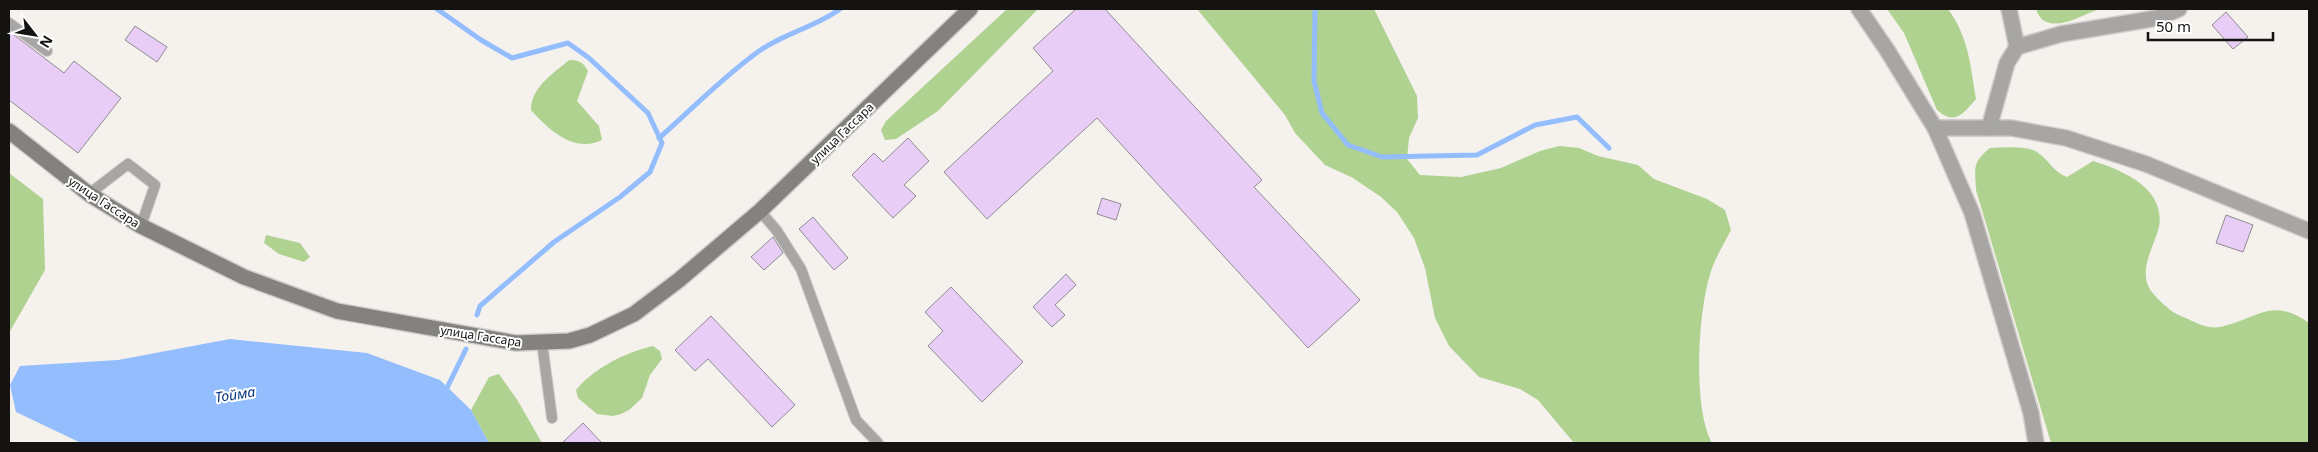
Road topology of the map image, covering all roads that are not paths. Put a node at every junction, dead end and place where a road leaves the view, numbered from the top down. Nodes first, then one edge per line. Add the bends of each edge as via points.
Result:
1 (970, 9) edge
2 (1859, 9) edge
3 (2009, 9) edge
4 (2179, 9) edge
5 (9, 23) edge
6 (2017, 47) junction
7 (47, 51) dead end
8 (1935, 128) junction
9 (1989, 128) junction
10 (9, 131) edge
11 (89, 194) junction
12 (760, 211) junction
13 (140, 226) junction
14 (2309, 231) edge
15 (542, 343) junction
16 (552, 418) dead end
17 (878, 443) edge
18 (2036, 443) edge

1 - 12 main road, улица Гассара
2 - 8 street
3 - 6 street
4 - 6 street via 2157,18 2061,34
5 - 7 lane
6 - 9 street via 2007,63
8 - 9 street
8 - 18 street via 1972,213 2031,413
9 - 14 street via 2011,128 2066,138 2146,164
10 - 11 main road, улица Гассара
11 - 13 main road, улица Гассара
11 - 13 lane via 128,164 155,185
12 - 15 main road, улица Гассара via 634,314 590,335
12 - 17 lane via 802,269 856,420
13 - 15 main road, улица Гассара via 244,277 337,311 516,343
15 - 16 lane

